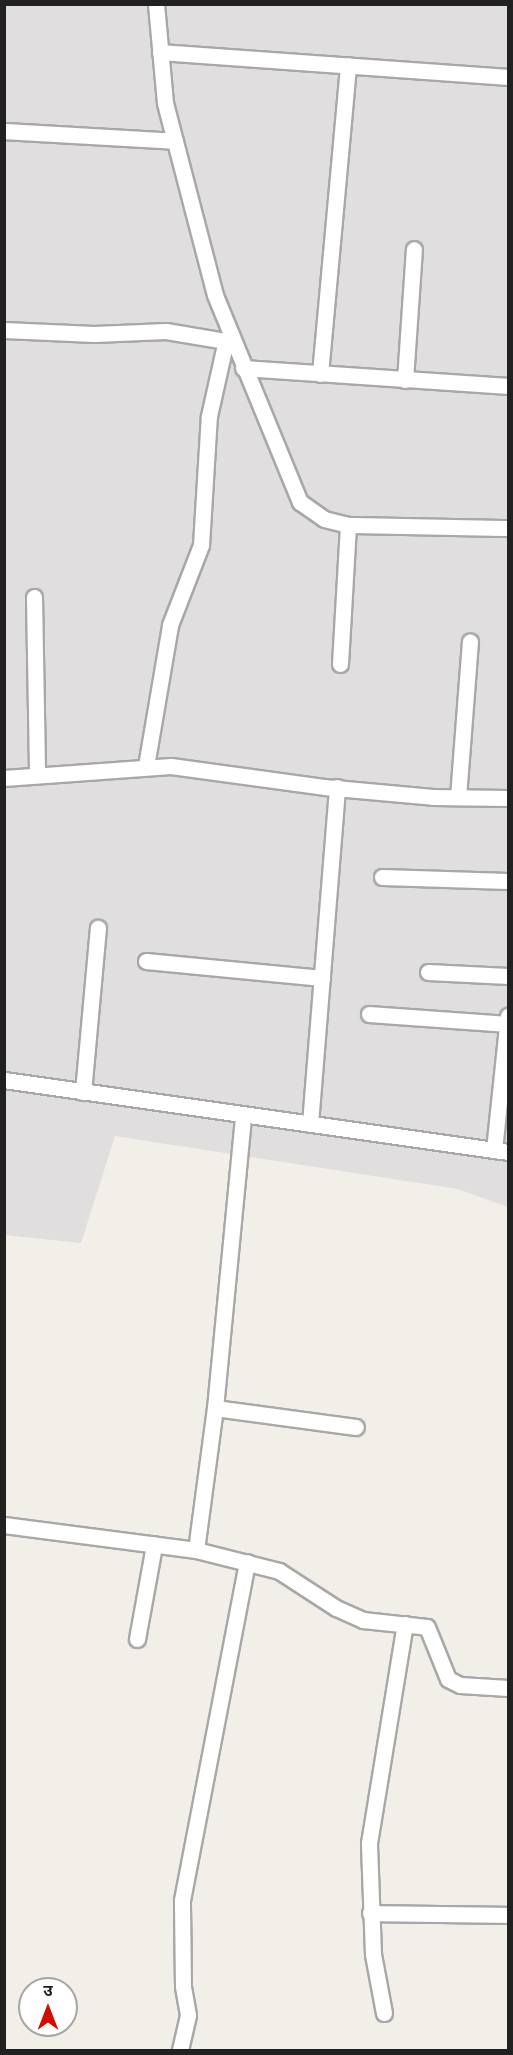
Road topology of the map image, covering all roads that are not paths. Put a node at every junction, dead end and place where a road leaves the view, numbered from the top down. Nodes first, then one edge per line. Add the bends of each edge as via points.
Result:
1 (156, 4) edge
2 (160, 52) junction
3 (348, 65) junction
4 (508, 77) edge
5 (4, 131) edge
6 (175, 141) junction
7 (414, 249) dead end
8 (4, 330) edge
9 (229, 341) junction
10 (243, 368) junction
11 (320, 374) junction
12 (405, 380) junction
13 (508, 386) edge
14 (348, 525) junction
15 (508, 528) edge
16 (34, 597) dead end
17 (470, 641) dead end
18 (340, 664) dead end
19 (146, 766) junction
20 (37, 776) junction
21 (4, 778) edge
22 (337, 787) junction
23 (458, 797) junction
24 (508, 798) edge
25 (382, 877) dead end
26 (508, 881) edge
27 (98, 928) dead end
28 (146, 961) dead end
29 (428, 972) dead end
30 (508, 976) edge
31 (322, 978) junction
32 (369, 1014) dead end
33 (508, 1020) edge
34 (4, 1080) edge
35 (83, 1092) junction
36 (243, 1117) junction
37 (310, 1124) junction
38 (501, 1151) edge
39 (215, 1407) junction
40 (356, 1427) dead end
41 (4, 1525) edge
42 (154, 1545) junction
43 (196, 1550) junction
44 (247, 1562) junction
45 (405, 1624) junction
46 (137, 1639) dead end
47 (508, 1688) edge
48 (370, 1913) junction
49 (508, 1915) edge
50 (384, 2013) dead end
51 (180, 2050) edge

1 - 2 street
2 - 3 street
2 - 6 street via 165,104
3 - 4 street
3 - 11 street
5 - 6 street
6 - 9 street
7 - 12 street
8 - 9 street via 94,334 166,331
9 - 10 street
9 - 19 street via 209,416 201,545 170,626
10 - 11 street
10 - 14 street via 300,502 324,519
11 - 12 street
12 - 13 street
14 - 15 street
14 - 18 street
16 - 20 street
17 - 23 street
19 - 20 street
19 - 22 street
20 - 21 street
22 - 23 street
22 - 31 street
23 - 24 street
25 - 26 street
27 - 35 street
28 - 31 street
29 - 30 street
31 - 37 street
32 - 33 street
33 - 38 street
34 - 35 street
35 - 36 street
36 - 37 street
36 - 39 street
37 - 38 street
39 - 40 street
39 - 43 street
41 - 42 street
42 - 43 street
42 - 46 street
43 - 44 street
44 - 45 street via 279,1571 336,1608 363,1620
44 - 51 street via 182,1900 183,1986 188,2015
45 - 47 street via 427,1627 448,1679 460,1685
45 - 48 street via 373,1805
48 - 49 street
48 - 50 street

